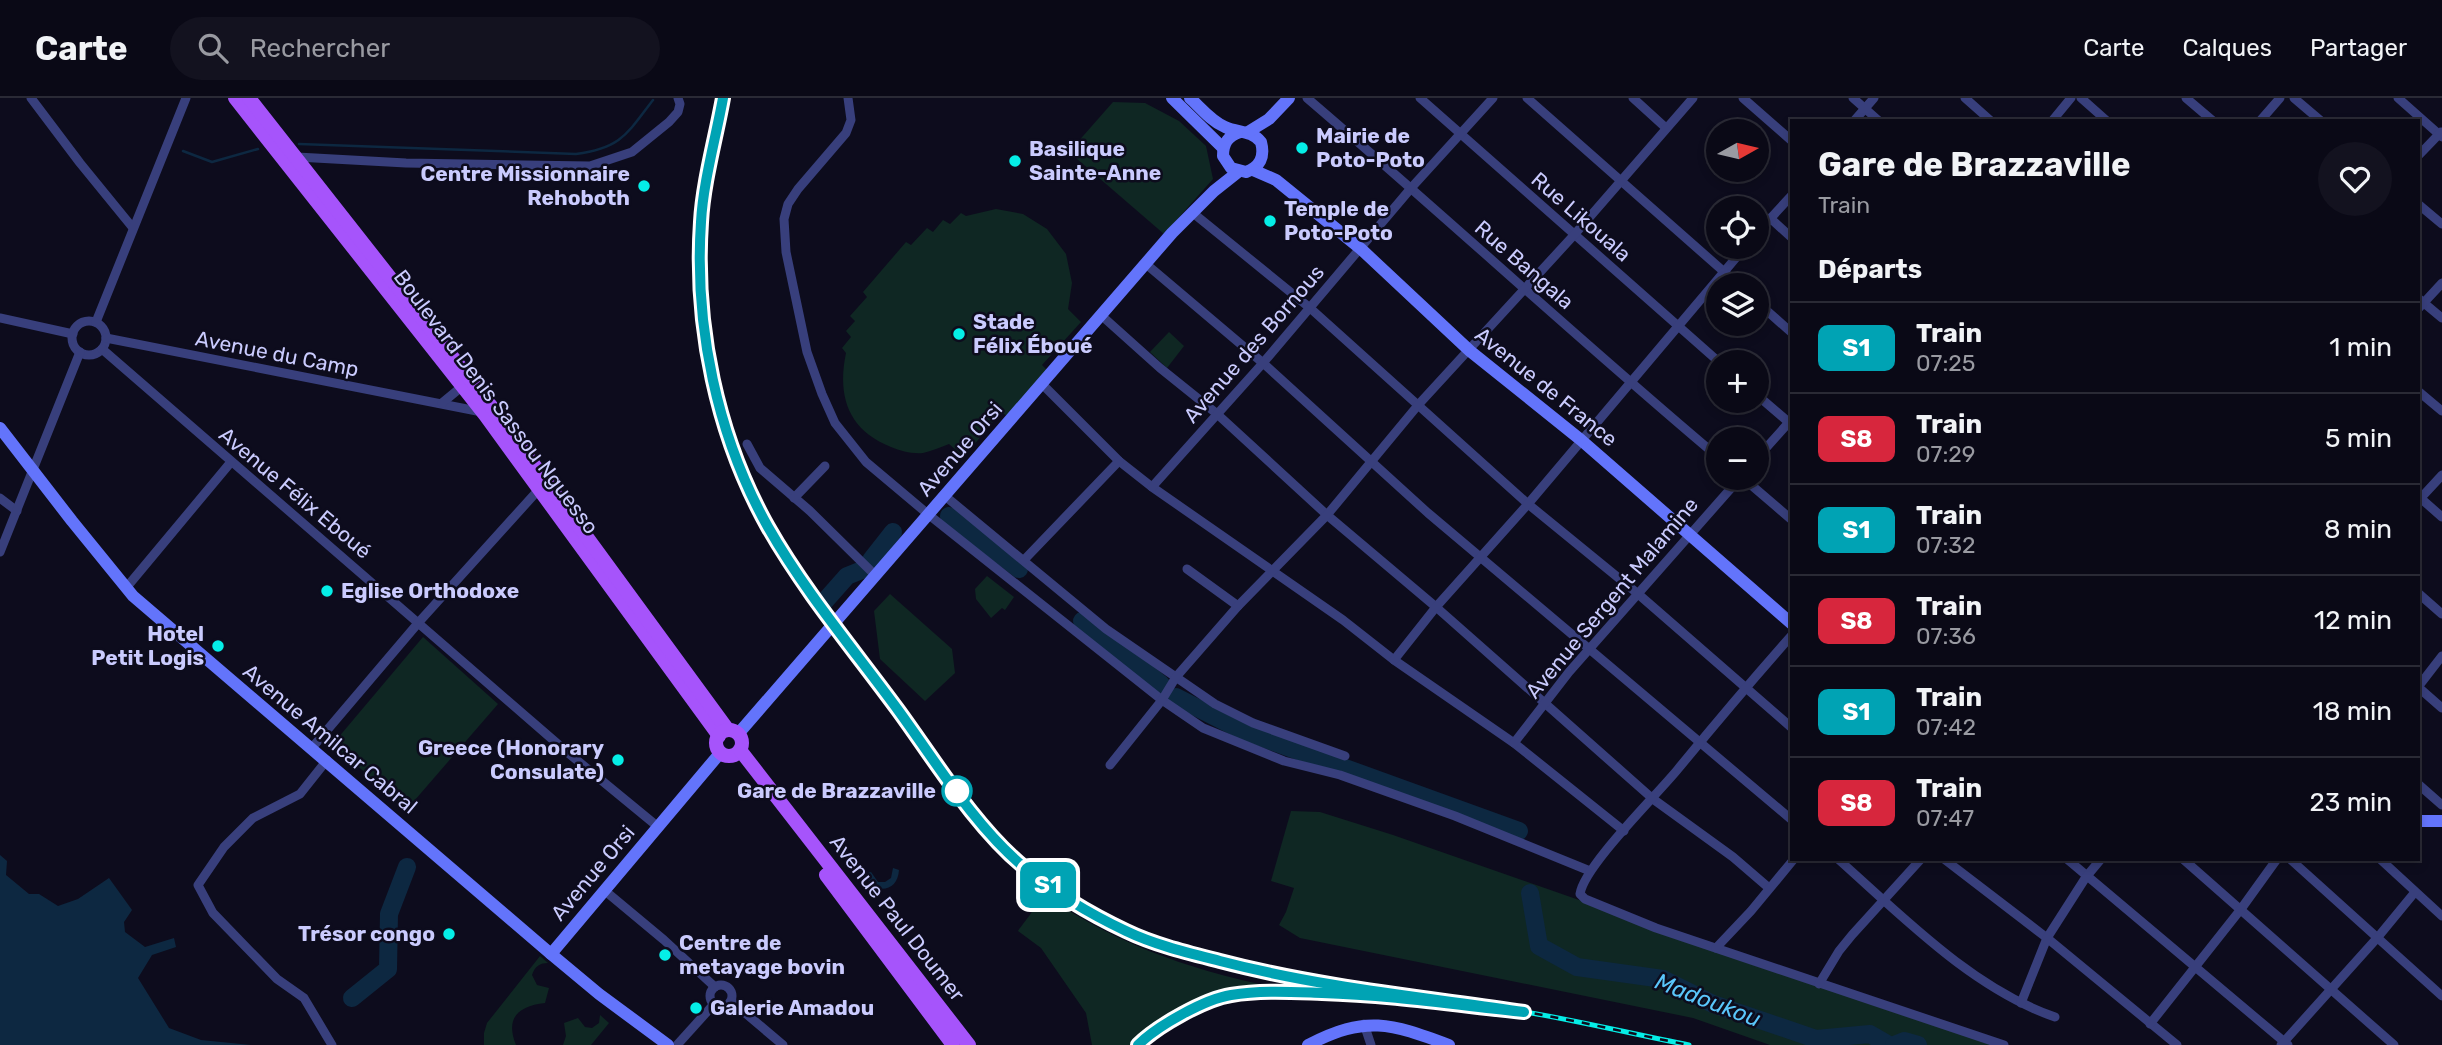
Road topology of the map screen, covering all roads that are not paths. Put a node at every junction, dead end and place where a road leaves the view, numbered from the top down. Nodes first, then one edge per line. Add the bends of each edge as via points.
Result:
1 (31, 98) edge
2 (186, 98) edge
3 (235, 98) edge
4 (250, 98) edge
5 (678, 98) edge
6 (848, 98) edge
7 (1172, 98) edge
8 (1190, 98) edge
9 (1289, 98) edge
10 (1307, 98) edge
11 (1420, 98) edge
12 (1493, 98) edge
13 (1527, 98) edge
14 (1633, 98) edge
15 (1693, 98) edge
16 (1743, 98) edge
17 (1853, 98) edge
18 (1874, 98) edge
19 (1965, 98) edge
20 (2071, 98) edge
21 (2081, 98) edge
22 (2186, 98) edge
23 (2280, 98) edge
24 (2294, 98) edge
25 (2399, 98) edge
26 (1865, 108) junction
27 (1278, 110) junction
28 (1856, 119) edge
29 (1877, 119) edge
30 (1989, 119) edge
31 (2054, 119) edge
32 (2105, 119) edge
33 (2211, 119) edge
34 (2262, 119) edge
35 (2319, 119) edge
36 (1666, 128) junction
37 (1244, 132) junction
38 (1461, 133) junction
39 (2441, 134) edge
40 (1790, 139) edge
41 (1223, 148) junction
42 (1263, 154) junction
43 (2420, 154) edge
44 (297, 157) junction
45 (1226, 163) junction
46 (1253, 170) junction
47 (1238, 172) junction
48 (1276, 180) junction
49 (1622, 180) junction
50 (1412, 187) junction
51 (1214, 191) junction
52 (1790, 197) edge
53 (2420, 206) edge
54 (1193, 213) junction
55 (1770, 218) joint
56 (2442, 224) edge
57 (134, 228) junction
58 (1574, 235) junction
59 (1790, 235) edge
60 (1361, 249) junction
61 (1734, 259) edge
62 (1146, 264) junction
63 (1723, 271) junction
64 (2442, 283) edge
65 (1525, 288) junction
66 (2420, 303) edge
67 (1310, 308) junction
68 (1769, 313) edge
69 (1102, 316) junction
70 (0, 318) edge
71 (2442, 318) edge
72 (96, 322) junction
73 (1678, 327) junction
74 (1790, 331) edge
75 (73, 334) junction
76 (106, 338) junction
77 (102, 349) junction
78 (1469, 351) junction
79 (1706, 351) edge
80 (80, 352) junction
81 (1263, 363) junction
82 (466, 383) junction
83 (1630, 383) junction
84 (1042, 384) junction
85 (2420, 393) edge
86 (442, 403) junction
87 (1419, 404) junction
88 (1769, 405) edge
89 (2442, 411) edge
90 (482, 412) junction
91 (1216, 413) junction
92 (498, 414) junction
93 (1790, 421) edge
94 (1790, 423) edge
95 (0, 428) edge
96 (1581, 440) junction
97 (747, 444) dead end
98 (1769, 445) edge
99 (1706, 447) edge
100 (1119, 461) junction
101 (1373, 461) junction
102 (231, 462) junction
103 (825, 466) dead end
104 (33, 472) junction
105 (2442, 475) edge
106 (542, 486) junction
107 (1152, 487) junction
108 (1730, 490) edge
109 (1756, 490) edge
110 (945, 496) junction
111 (0, 498) edge
112 (794, 498) junction
113 (2420, 498) edge
114 (2420, 500) edge
115 (1528, 504) junction
116 (17, 511) junction
117 (929, 515) junction
118 (1326, 515) junction
119 (2442, 517) edge
120 (1790, 518) edge
121 (1690, 532) junction
122 (0, 552) edge
123 (1482, 557) junction
124 (1024, 560) junction
125 (1187, 569) dead end
126 (1271, 572) junction
127 (876, 576) junction
128 (126, 588) junction
129 (1637, 593) junction
130 (2420, 595) edge
131 (1238, 606) junction
132 (1436, 607) junction
133 (2442, 614) edge
134 (419, 622) junction
135 (1790, 622) edge
136 (1790, 637) edge
137 (1589, 649) junction
138 (2442, 656) edge
139 (1394, 660) junction
140 (1177, 677) junction
141 (2420, 684) edge
142 (1745, 688) junction
143 (2420, 689) edge
144 (1162, 700) junction
145 (1546, 703) junction
146 (2442, 708) edge
147 (1790, 726) edge
148 (728, 733) junction
149 (1514, 743) junction
150 (1699, 743) junction
151 (312, 749) junction
152 (731, 753) junction
153 (1345, 756) dead end
154 (327, 760) junction
155 (1110, 765) dead end
156 (2420, 786) edge
157 (1653, 799) junction
158 (2442, 805) edge
159 (1790, 818) edge
160 (2420, 821) edge
161 (2442, 821) edge
162 (657, 826) junction
163 (1624, 831) junction
164 (1792, 861) edge
165 (1840, 861) edge
166 (1919, 861) edge
167 (1947, 861) edge
168 (2069, 861) edge
169 (2099, 861) edge
170 (2185, 861) edge
171 (2276, 861) edge
172 (2292, 861) edge
173 (2382, 861) edge
174 (1590, 871) junction
175 (2086, 877) junction
176 (1769, 888) junction
177 (604, 890) junction
178 (2415, 892) junction
179 (1884, 900) junction
180 (2241, 909) junction
181 (2442, 916) edge
182 (2378, 937) junction
183 (2047, 938) junction
184 (1716, 948) junction
185 (551, 954) junction
186 (2195, 967) junction
187 (908, 975) junction
188 (1819, 984) junction
189 (715, 987) junction
190 (2331, 989) junction
191 (2442, 996) edge
192 (731, 1001) junction
193 (2021, 1003) junction
194 (714, 1004) junction
195 (2055, 1017) dead end
196 (1364, 1024) junction
197 (2150, 1024) junction
198 (2284, 1044) edge
199 (332, 1045) edge
200 (668, 1045) edge
201 (677, 1045) edge
202 (783, 1045) edge
203 (953, 1045) edge
204 (969, 1045) edge
205 (1308, 1045) edge
206 (1371, 1045) edge
207 (1449, 1045) edge
208 (2004, 1045) edge
209 (2178, 1045) edge
210 (2394, 1045) edge

1 - 57 street
2 - 57 street
3 - 82 main road, Boulevard Denis Sassou Nguesso
4 - 44 main road, Boulevard Denis Sassou Nguesso
5 - 44 street via 678,112 670,122 632,152 590,166
6 - 117 street via 851,120 846,133 788,204 786,252 807,352 835,423 866,462
7 - 41 main road
8 - 37 main road via 1215,121
9 - 27 main road
10 - 50 street, Rue Bangala
11 - 38 street, Rue Likouala
12 - 38 street, Avenue des Bornous
13 - 49 street
14 - 36 street
15 - 36 street
16 - 40 street
17 - 26 street
18 - 26 street
19 - 30 street
20 - 31 street
21 - 32 street
22 - 33 street
23 - 34 street
24 - 35 street
25 - 39 street
26 - 28 street
26 - 29 street
27 - 37 main road
27 - 42 main road
36 - 49 street
37 - 41 main road via 1232,134
37 - 42 main road via 1255,136
38 - 50 street, Avenue des Bornous
38 - 58 street, Rue Likouala
39 - 43 street
41 - 45 main road
42 - 46 main road
42 - 48 main road
44 - 82 main road, Boulevard Denis Sassou Nguesso
45 - 47 main road
45 - 51 main road
46 - 47 main road
46 - 48 main road
47 - 51 main road
48 - 60 main road, Avenue de France
49 - 58 street
49 - 63 street
50 - 60 street, Avenue des Bornous
50 - 65 street, Rue Bangala
51 - 54 main road, Avenue Orsi
52 - 55 street
53 - 56 street
54 - 62 main road, Avenue Orsi
54 - 67 street
55 - 59 street
57 - 72 street
58 - 65 street
58 - 73 street, Rue Likouala
60 - 67 street, Avenue des Bornous
60 - 78 main road, Avenue de France
61 - 63 street
62 - 69 main road, Avenue Orsi
62 - 81 street
63 - 73 street
64 - 66 street
65 - 78 street
65 - 83 street, Rue Bangala
66 - 71 street
67 - 81 street, Avenue des Bornous
67 - 87 street
68 - 74 street
69 - 84 main road, Avenue Orsi
69 - 91 street
70 - 75 street
72 - 75 street via 84,321
72 - 76 street
73 - 79 street, Rue Likouala
73 - 83 street
75 - 80 street
76 - 77 street
76 - 86 street, Avenue du Camp
77 - 80 street via 96,354
77 - 102 street, Avenue Félix Eboué
78 - 87 street
78 - 96 main road, Avenue de France
80 - 104 street
81 - 91 street, Avenue des Bornous
81 - 101 street
82 - 86 street
82 - 90 main road, Boulevard Denis Sassou Nguesso
82 - 92 main road, Boulevard Denis Sassou Nguesso
83 - 96 street
83 - 99 street, Rue Bangala
84 - 100 street
84 - 110 main road, Avenue Orsi
85 - 89 street
86 - 90 street, Avenue du Camp
87 - 101 street
87 - 115 street
88 - 93 street
90 - 92 street, Avenue du Camp
90 - 106 main road, Boulevard Denis Sassou Nguesso
91 - 107 street, Avenue des Bornous
91 - 118 street
92 - 106 main road, Boulevard Denis Sassou Nguesso
94 - 98 street
95 - 104 main road, Avenue Amilcar Cabral
96 - 115 street
96 - 121 main road, Avenue de France
97 - 112 street via 760,468
100 - 107 street
100 - 124 street
101 - 118 street
101 - 123 street
102 - 128 street
102 - 134 street, Avenue Félix Eboué
103 - 112 street
104 - 116 street
104 - 128 main road, Avenue Amilcar Cabral
105 - 113 street
106 - 134 street
106 - 148 main road, Boulevard Denis Sassou Nguesso
107 - 126 street
108 - 121 street, Avenue Sergent Malamine
109 - 120 street
110 - 117 main road, Avenue Orsi
110 - 124 street
111 - 116 street
112 - 127 street
114 - 119 street
115 - 123 street
115 - 129 street
116 - 122 street
117 - 127 main road, Avenue Orsi
117 - 144 street
118 - 126 street
118 - 132 street
121 - 129 street, Avenue Sergent Malamine
121 - 135 main road, Avenue de France
123 - 132 street
123 - 137 street
124 - 140 street via 1106,629
125 - 131 street
126 - 131 street
126 - 139 street
127 - 148 main road, Avenue Orsi
128 - 151 main road, Avenue Amilcar Cabral
129 - 137 street, Avenue Sergent Malamine
129 - 142 street
130 - 133 street
131 - 140 street
132 - 139 street
132 - 145 street
134 - 151 street
134 - 162 street, Avenue Félix Eboué
136 - 142 street
137 - 145 street, Avenue Sergent Malamine
137 - 150 street
138 - 141 street
139 - 149 street
140 - 144 street
140 - 153 street via 1253,723
142 - 147 street
142 - 150 street
143 - 146 street
144 - 155 street
144 - 174 street via 1203,729 1245,746 1455,816
145 - 149 street, Avenue Sergent Malamine
145 - 157 street
148 - 152 main road via 741,739
148 - 152 main road via 716,744
149 - 163 street
150 - 157 street
150 - 159 street
151 - 154 main road, Avenue Amilcar Cabral
152 - 162 main road, Avenue Orsi
152 - 187 main road, Avenue Paul Doumer
154 - 185 main road, Avenue Amilcar Cabral
154 - 199 street via 300,794 253,818 224,847 198,885 213,913 277,979 304,998
156 - 158 street
157 - 163 street
157 - 176 street
160 - 161 main road
162 - 177 main road, Avenue Orsi
163 - 174 street
164 - 176 street
165 - 179 street
166 - 179 street
167 - 183 street
168 - 175 street
169 - 175 street
170 - 180 street
171 - 180 street
172 - 182 street
173 - 178 street
174 - 184 street via 1580,894 1585,899
175 - 183 street
175 - 186 street
176 - 184 street
177 - 185 main road, Avenue Orsi
177 - 189 street
178 - 181 street
178 - 182 street
179 - 188 street via 1839,951
179 - 193 street via 1958,962
180 - 186 street
180 - 190 street
182 - 190 street
182 - 191 street
183 - 193 street
183 - 197 street
184 - 188 street
185 - 200 main road, Avenue Amilcar Cabral
186 - 197 street
186 - 198 street
187 - 203 main road, Avenue Paul Doumer
187 - 204 main road, Avenue Paul Doumer
188 - 208 street
189 - 192 street via 728,987
189 - 194 street via 710,994
190 - 198 street
190 - 210 street
192 - 194 street via 724,1006
192 - 202 street
193 - 195 street
194 - 201 street
196 - 205 main road
196 - 206 street
196 - 207 main road via 1397,1027
197 - 209 street

